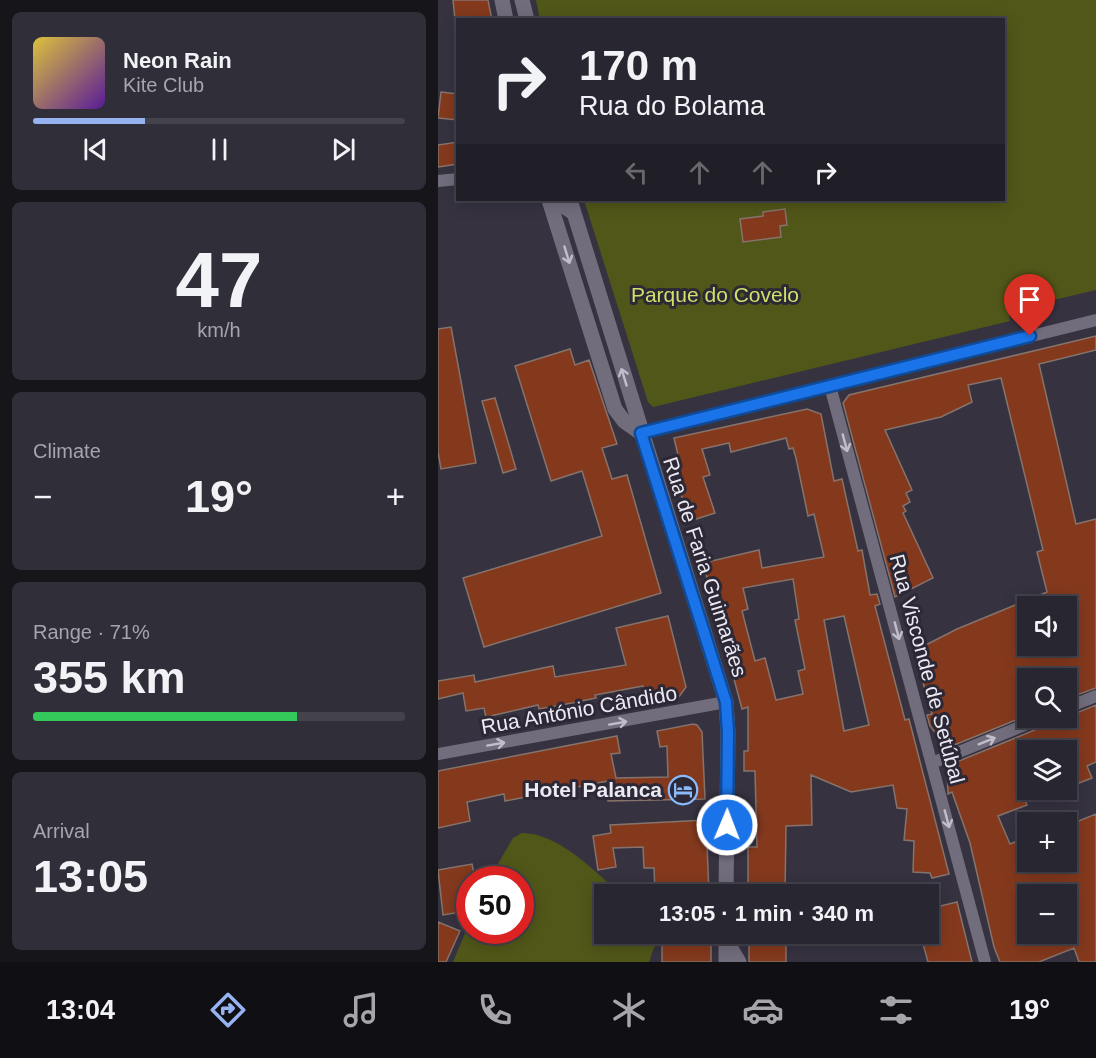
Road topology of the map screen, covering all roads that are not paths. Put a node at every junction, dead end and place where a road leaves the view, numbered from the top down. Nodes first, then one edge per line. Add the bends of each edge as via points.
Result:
1 (502, 0) edge
2 (522, 0) edge
3 (506, 18) edge
4 (526, 18) edge
5 (456, 179) edge
6 (440, 182) edge
7 (549, 201) edge
8 (561, 201) edge
9 (572, 207) edge
10 (1096, 320) edge
11 (830, 386) junction
12 (641, 433) junction
13 (1096, 696) edge
14 (726, 702) junction
15 (1077, 704) edge
16 (1017, 728) edge
17 (438, 754) edge
18 (932, 763) junction
19 (726, 884) edge
20 (726, 944) edge
21 (730, 944) edge
22 (726, 962) edge
23 (739, 962) edge
24 (985, 962) edge

1 - 3 main road
2 - 4 main road
5 - 6 street
7 -> 12 main road via 615,409
8 - 9 street via 564,208
12 -> 9 main road, Rua de Faria Guimarães
10 - 11 street
11 - 12 street
11 -> 18 street, Rua Visconde de Setúbal
12 - 14 main road, Rua de Faria Guimarães
13 - 15 street
17 -> 14 street, Rua António Cândido
14 - 19 main road, Rua de Faria Guimarães
18 -> 16 street
18 -> 24 street, Rua Visconde de Setúbal
20 - 22 main road
21 - 23 main road

